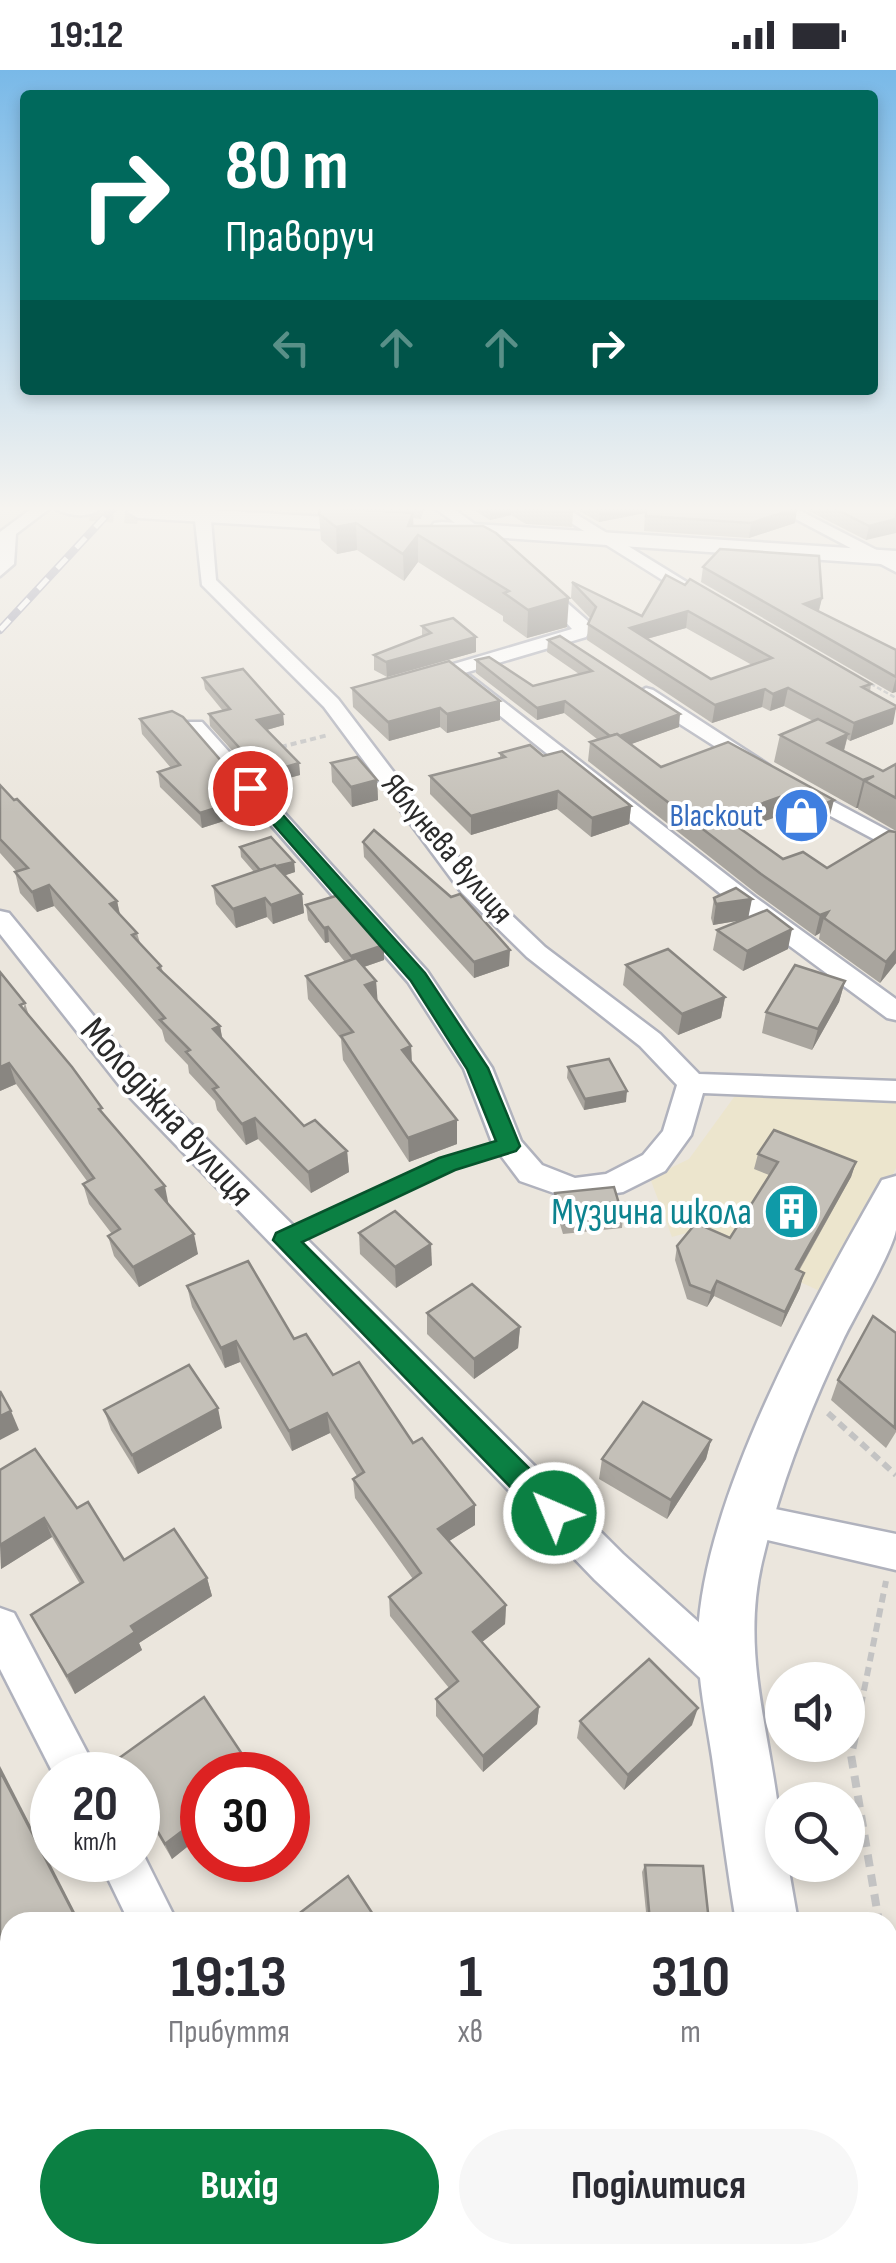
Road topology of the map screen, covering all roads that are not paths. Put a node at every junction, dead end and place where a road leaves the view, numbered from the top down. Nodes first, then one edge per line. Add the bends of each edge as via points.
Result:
1 (238, 608) edge
2 (564, 608) edge
3 (624, 679) edge
4 (195, 726) edge
5 (896, 844) edge
6 (0, 918) edge
7 (896, 1012) edge
8 (692, 1083) junction
9 (896, 1091) edge
10 (508, 1146) junction
11 (896, 1191) edge
12 (284, 1240) junction
13 (746, 1520) junction
14 (895, 1552) edge
15 (0, 1627) edge
16 (728, 1676) junction
17 (65, 1752) edge
18 (133, 1882) edge
19 (149, 1912) edge
20 (765, 1912) edge

1 - 8 street, Яблунева вулиця via 340,701 350,729 470,888
2 - 7 street via 583,626 572,644 446,673
3 - 5 street
4 - 10 street via 418,978 478,1068
6 - 12 street, Молодіжна вулиця via 133,1083
8 - 9 street
8 - 10 street via 681,1123 654,1163 612,1184 574,1189 553,1183 531,1173
10 - 12 lane via 447,1164
11 - 13 main road via 797,1394
12 - 16 street, Молодіжна вулиця via 608,1567
13 - 14 street
13 - 16 main road via 726,1624
15 - 17 street
16 - 20 main road
18 - 19 street

